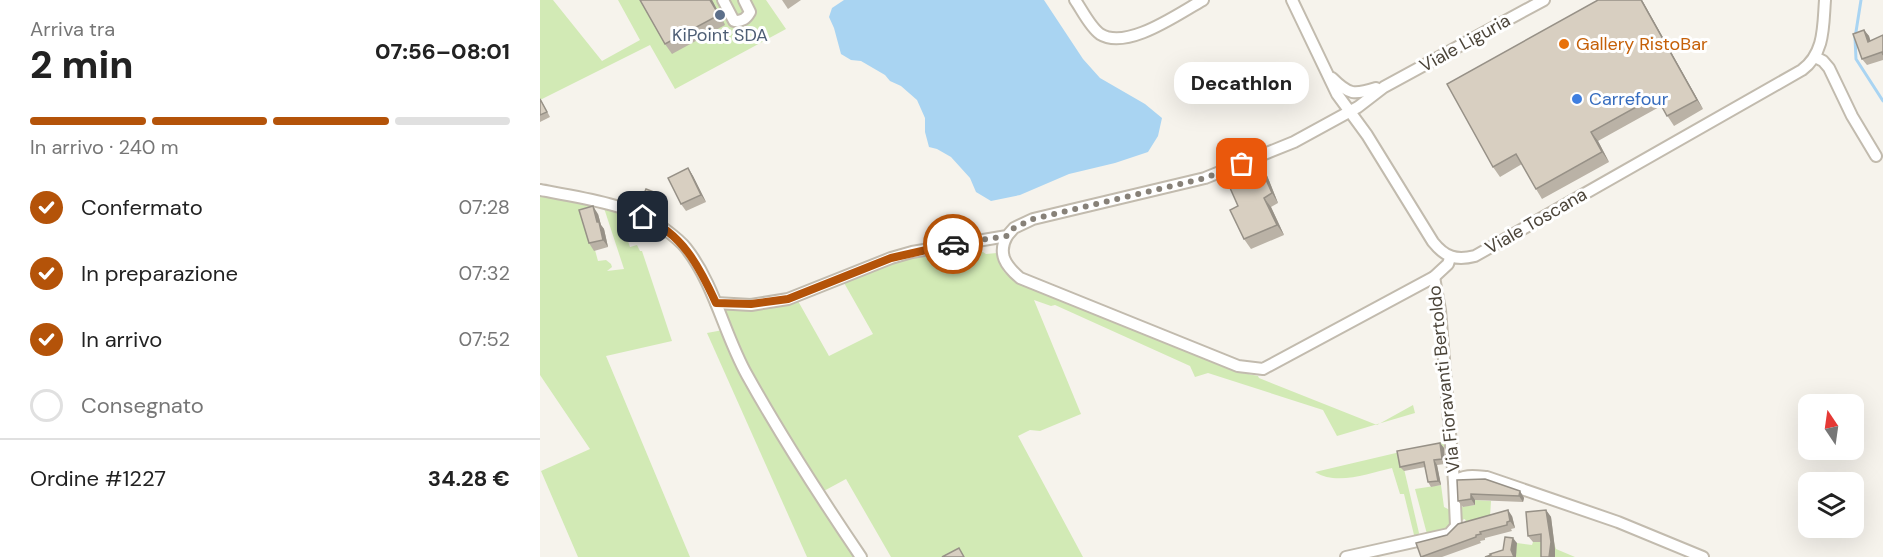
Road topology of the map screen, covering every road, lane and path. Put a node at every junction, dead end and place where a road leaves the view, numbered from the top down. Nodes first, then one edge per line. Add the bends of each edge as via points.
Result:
1 (723, 0) edge
2 (744, 0) edge
3 (1075, 0) edge
4 (1203, 0) edge
5 (1292, 0) edge
6 (1544, 0) edge
7 (1825, 0) edge
8 (1814, 60) junction
9 (1328, 73) junction
10 (1384, 87) junction
11 (1349, 112) junction
12 (1876, 156) dead end
13 (540, 190) edge
14 (1007, 236) junction
15 (1450, 258) junction
16 (1434, 277) junction
17 (716, 303) junction
18 (1454, 486) junction
19 (861, 557) edge
20 (1346, 557) edge
21 (1703, 557) edge

1 - 2 street via 734,21 746,19 750,12
3 - 4 street via 1100,33 1112,39 1126,39
5 - 9 street
6 - 10 street, Viale Liguria
7 - 8 street via 1822,38
8 - 12 street via 1823,61 1829,68
8 - 15 street, Viale Toscana via 1475,256
9 - 10 street via 1353,93
9 - 11 street
10 - 11 street
11 - 14 street via 1294,142 1205,178 1033,219
11 - 15 street via 1433,242
13 - 17 street via 630,211 656,222 685,247
14 - 16 street via 1004,261 1020,278 1238,366 1258,370
14 - 17 street via 891,258 788,299
15 - 16 street
16 - 18 street, Via Fioravanti Bertoldo
17 - 19 street via 747,375
18 - 20 street, Via Fioravanti Bertoldo via 1456,526 1449,534
18 - 21 street via 1461,477 1487,477 1618,522

